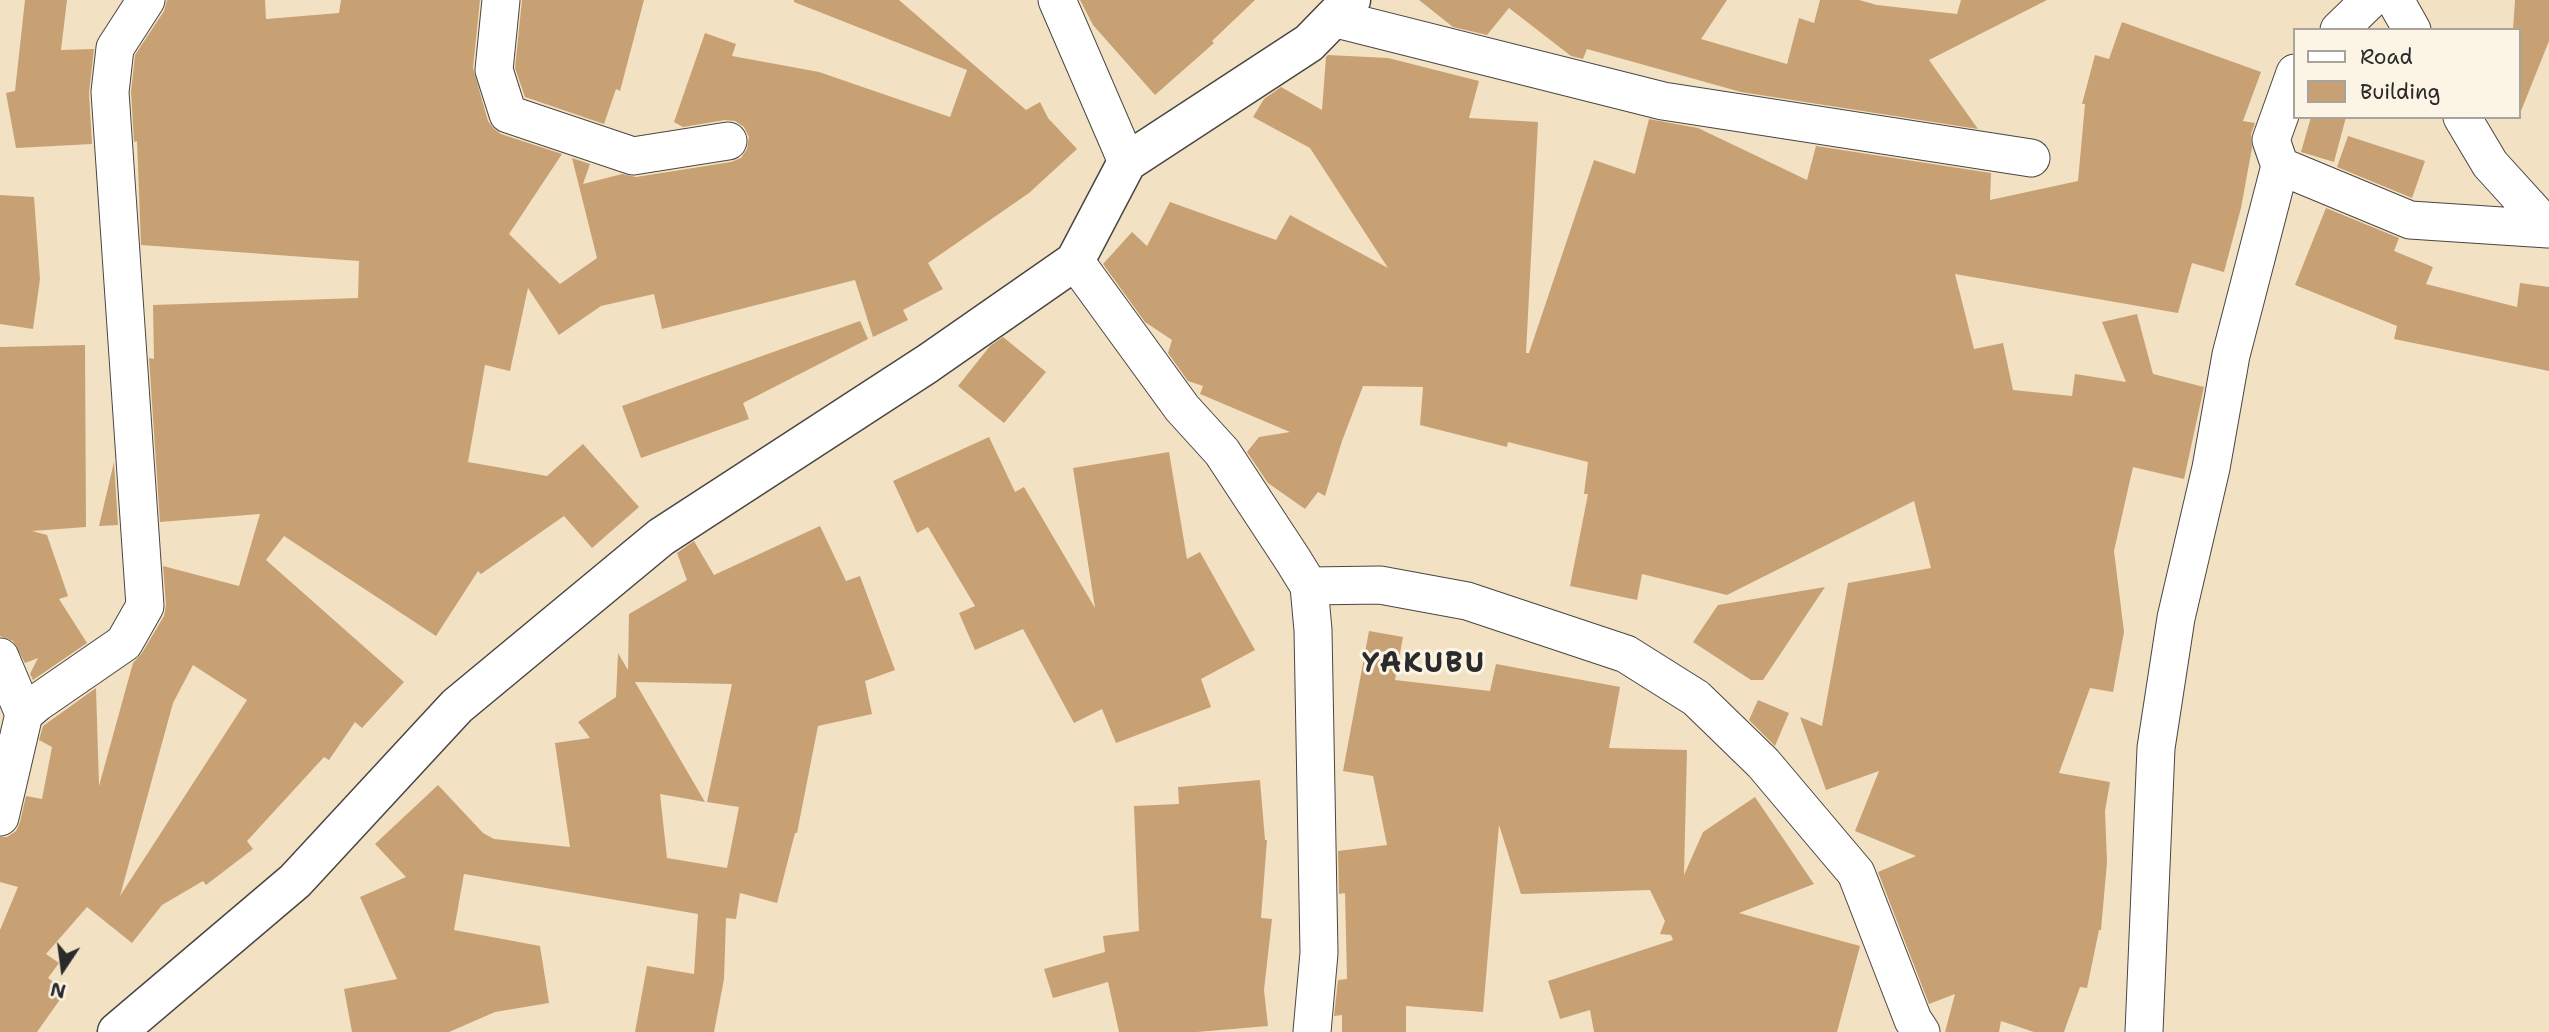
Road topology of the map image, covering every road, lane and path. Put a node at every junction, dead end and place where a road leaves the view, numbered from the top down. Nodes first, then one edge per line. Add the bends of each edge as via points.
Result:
1 (146, 0) edge
2 (501, 0) edge
3 (1057, 0) edge
4 (2370, 0) edge
5 (2395, 0) edge
6 (1342, 9) edge
7 (2341, 28) edge
8 (2411, 28) edge
9 (2294, 75) edge
10 (2463, 119) edge
11 (728, 141) dead end
12 (2031, 158) dead end
13 (1127, 162) junction
14 (2280, 166) junction
15 (2548, 229) edge
16 (1075, 261) junction
17 (1308, 586) junction
18 (0, 657) edge
19 (24, 714) junction
20 (0, 817) edge
21 (117, 1032) edge
22 (1312, 1032) edge
23 (1921, 1032) edge
24 (2144, 1032) edge

1 - 19 street via 115,48 110,92 145,606 124,643
2 - 11 street via 494,70 508,114 633,156
3 - 13 street
4 - 7 street
5 - 8 street
6 - 12 street via 1663,101
6 - 13 street via 1309,43
9 - 14 street via 2271,141
10 - 15 street via 2490,164
13 - 16 street
14 - 15 street via 2410,220
14 - 24 street via 2231,355 2211,468 2176,618 2156,748
16 - 17 street via 1182,408 1222,452
16 - 21 street via 927,364 661,537 457,706 295,881
17 - 22 street via 1313,630 1319,953
17 - 23 street via 1380,584 1467,601 1626,654 1696,698 1763,763 1856,873
18 - 19 street
19 - 20 street

